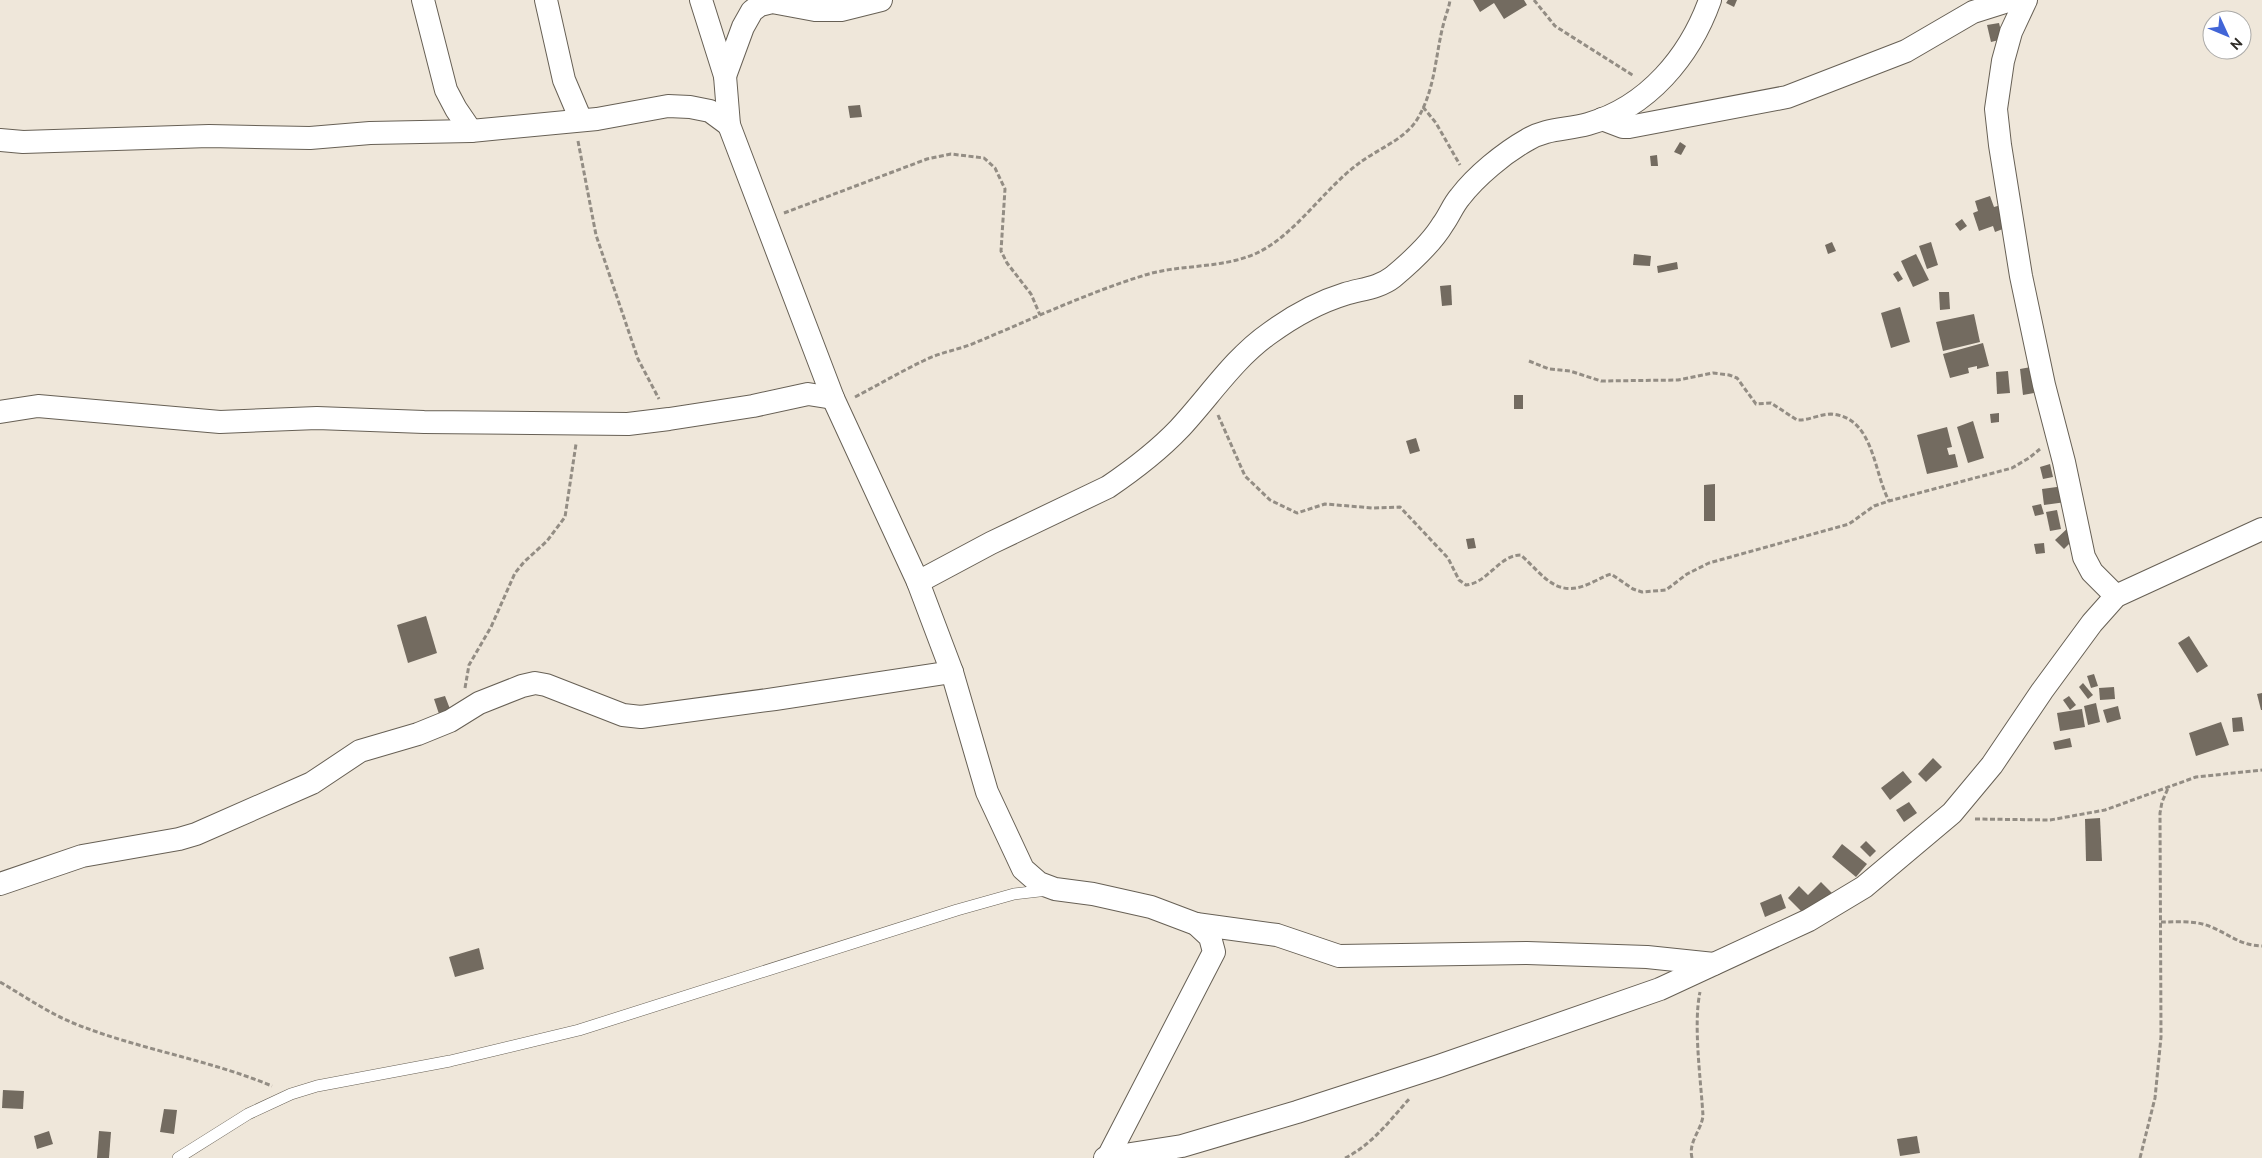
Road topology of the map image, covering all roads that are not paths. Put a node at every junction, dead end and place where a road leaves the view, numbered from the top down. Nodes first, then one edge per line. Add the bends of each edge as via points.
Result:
1 (423, 0) edge
2 (546, 0) edge
3 (701, 0) edge
4 (881, 0) edge
5 (1710, 0) edge
6 (2011, 0) edge
7 (2026, 0) edge
8 (725, 76) junction
9 (1602, 119) junction
10 (578, 121) junction
11 (729, 125) junction
12 (471, 130) junction
13 (0, 140) edge
14 (833, 398) junction
15 (4, 408) edge
16 (2262, 529) edge
17 (918, 582) junction
18 (2116, 596) junction
19 (952, 672) junction
20 (0, 884) edge
21 (1054, 889) junction
22 (1196, 924) junction
23 (1713, 965) junction
24 (1106, 1157) edge
25 (178, 1158) edge

1 - 12 street via 446,90
2 - 10 street via 564,80
3 - 8 street
4 - 8 street via 841,10 815,10 772,2 760,5 743,27
5 - 9 street via 1702,23 1686,50 1652,88 1639,100
6 - 9 street via 1973,12 1906,50 1787,97 1630,127
7 - 18 street via 2007,46 1996,109 2021,276 2086,564
8 - 11 street
9 - 17 street via 1540,133 1510,150 1467,188 1431,240 1392,278 1344,294 1288,321 1255,346 1179,428 1108,487
10 - 11 street via 668,106 710,110
10 - 12 street
11 - 14 street
12 - 13 street via 281,138 199,136
14 - 15 street via 808,394 669,420 628,424 317,418 220,422 38,406
14 - 17 street
16 - 18 street
17 - 19 street
18 - 23 street via 2042,691 1992,765 1952,813 1864,887 1809,920
19 - 20 street via 641,717 623,715 535,683 479,703 450,721 418,734 360,751 312,783 196,834 82,856
19 - 21 street via 987,792 1011,844 1023,869 1039,883
21 - 22 street via 1151,907
21 - 25 lane via 1014,894 957,910 579,1030 450,1061 317,1086 248,1114
22 - 23 street via 1277,935 1339,956 1527,953 1647,956
22 - 24 street via 1210,937 1214,952
23 - 24 street via 1660,989 1296,1112 1182,1146

